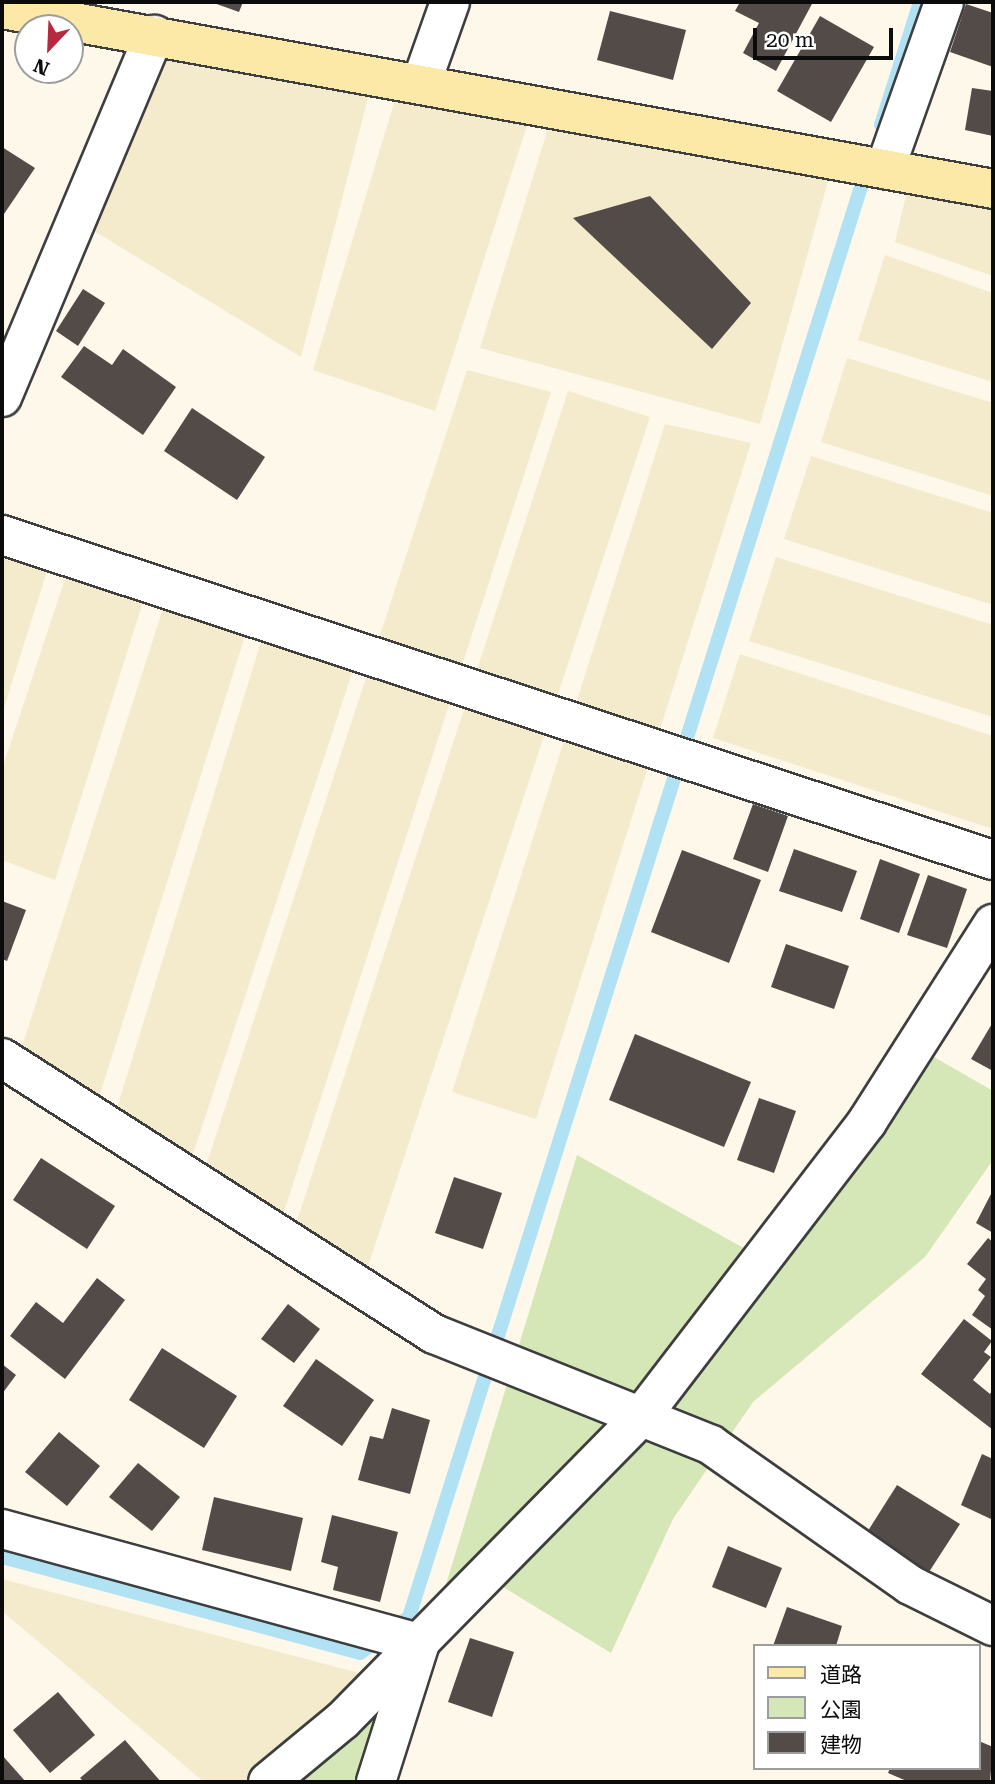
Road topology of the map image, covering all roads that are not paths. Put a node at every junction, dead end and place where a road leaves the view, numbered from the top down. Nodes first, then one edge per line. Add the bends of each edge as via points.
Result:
1 (450, 2) edge
2 (944, 2) edge
3 (2, 9) edge
4 (154, 35) junction
5 (421, 84) junction
6 (885, 169) junction
7 (993, 189) edge
8 (2, 397) edge
9 (2, 535) edge
10 (993, 860) edge
11 (993, 924) edge
12 (2, 1058) edge
13 (640, 1418) junction
14 (2, 1529) edge
15 (993, 1626) edge
16 (420, 1643) junction
17 (268, 1782) edge
18 (376, 1782) edge

1 - 5 street
2 - 6 street
3 - 4 street
4 - 5 street
4 - 8 street
5 - 6 street
6 - 7 street
9 - 10 street
11 - 13 street via 867,1122
12 - 13 street via 434,1334
13 - 15 street via 711,1445 910,1585
13 - 16 street
14 - 16 street
16 - 17 street via 343,1720
16 - 18 street

